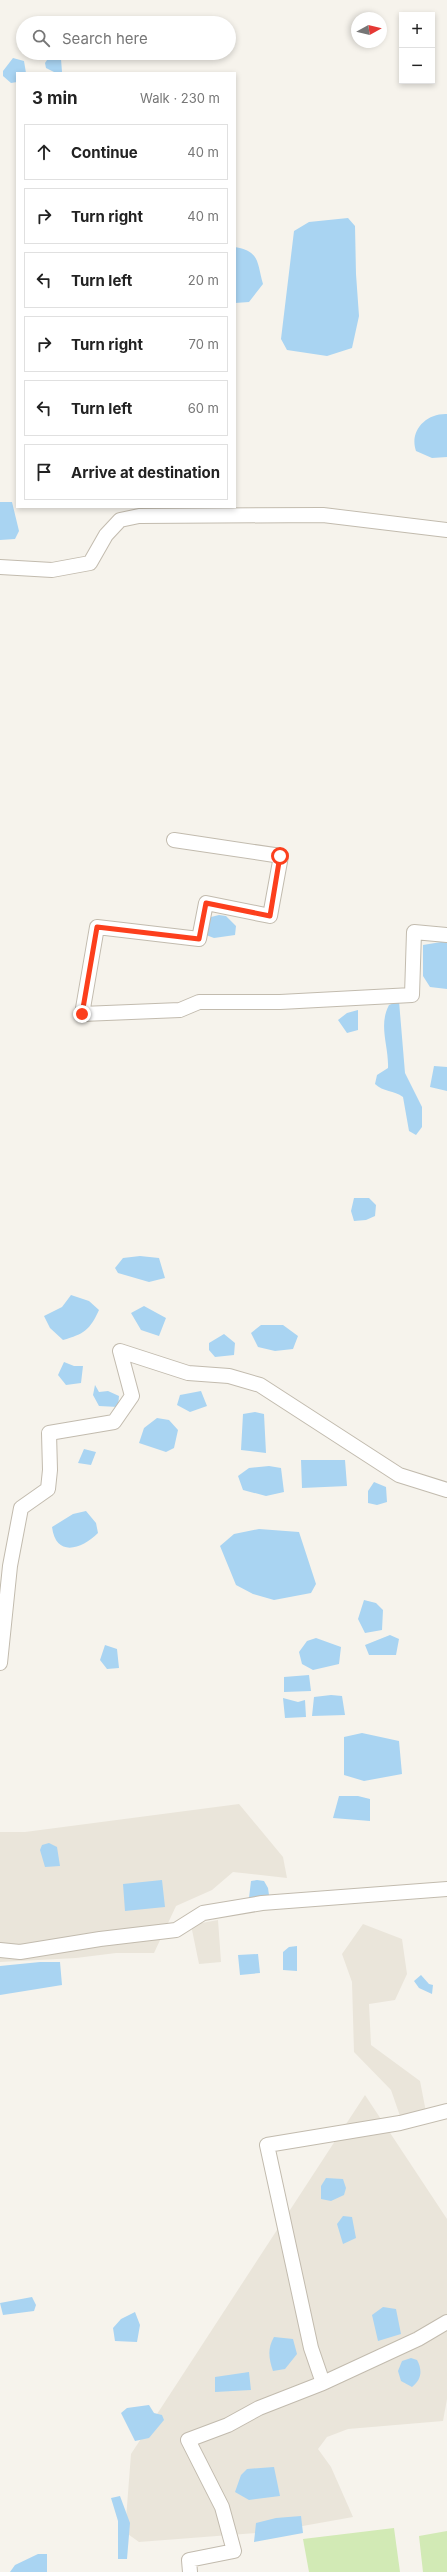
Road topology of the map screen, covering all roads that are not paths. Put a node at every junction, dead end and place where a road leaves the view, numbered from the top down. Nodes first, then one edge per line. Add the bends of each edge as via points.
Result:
1 (447, 530) edge
2 (0, 567) edge
3 (174, 840) dead end
4 (447, 934) edge
5 (447, 1490) edge
6 (0, 1662) edge
7 (447, 1889) edge
8 (0, 1950) edge
9 (447, 2111) edge
10 (447, 2322) edge
11 (322, 2383) junction
12 (190, 2572) edge

1 - 2 street via 323,515 139,516 120,520 106,535 90,563 52,570
3 - 4 street via 280,856 270,916 206,903 199,939 97,927 82,1014 180,1010 199,1002 280,1002 412,995 414,932
5 - 6 street via 399,1475 260,1385 229,1376 188,1373 120,1351 132,1396 114,1422 49,1433 48,1489 22,1508 10,1566
7 - 8 street via 262,1903 203,1913 176,1930 20,1952
9 - 11 street via 400,2123 267,2145 311,2348
10 - 11 street via 418,2339
11 - 12 street via 188,2440 222,2507 234,2551 189,2560

